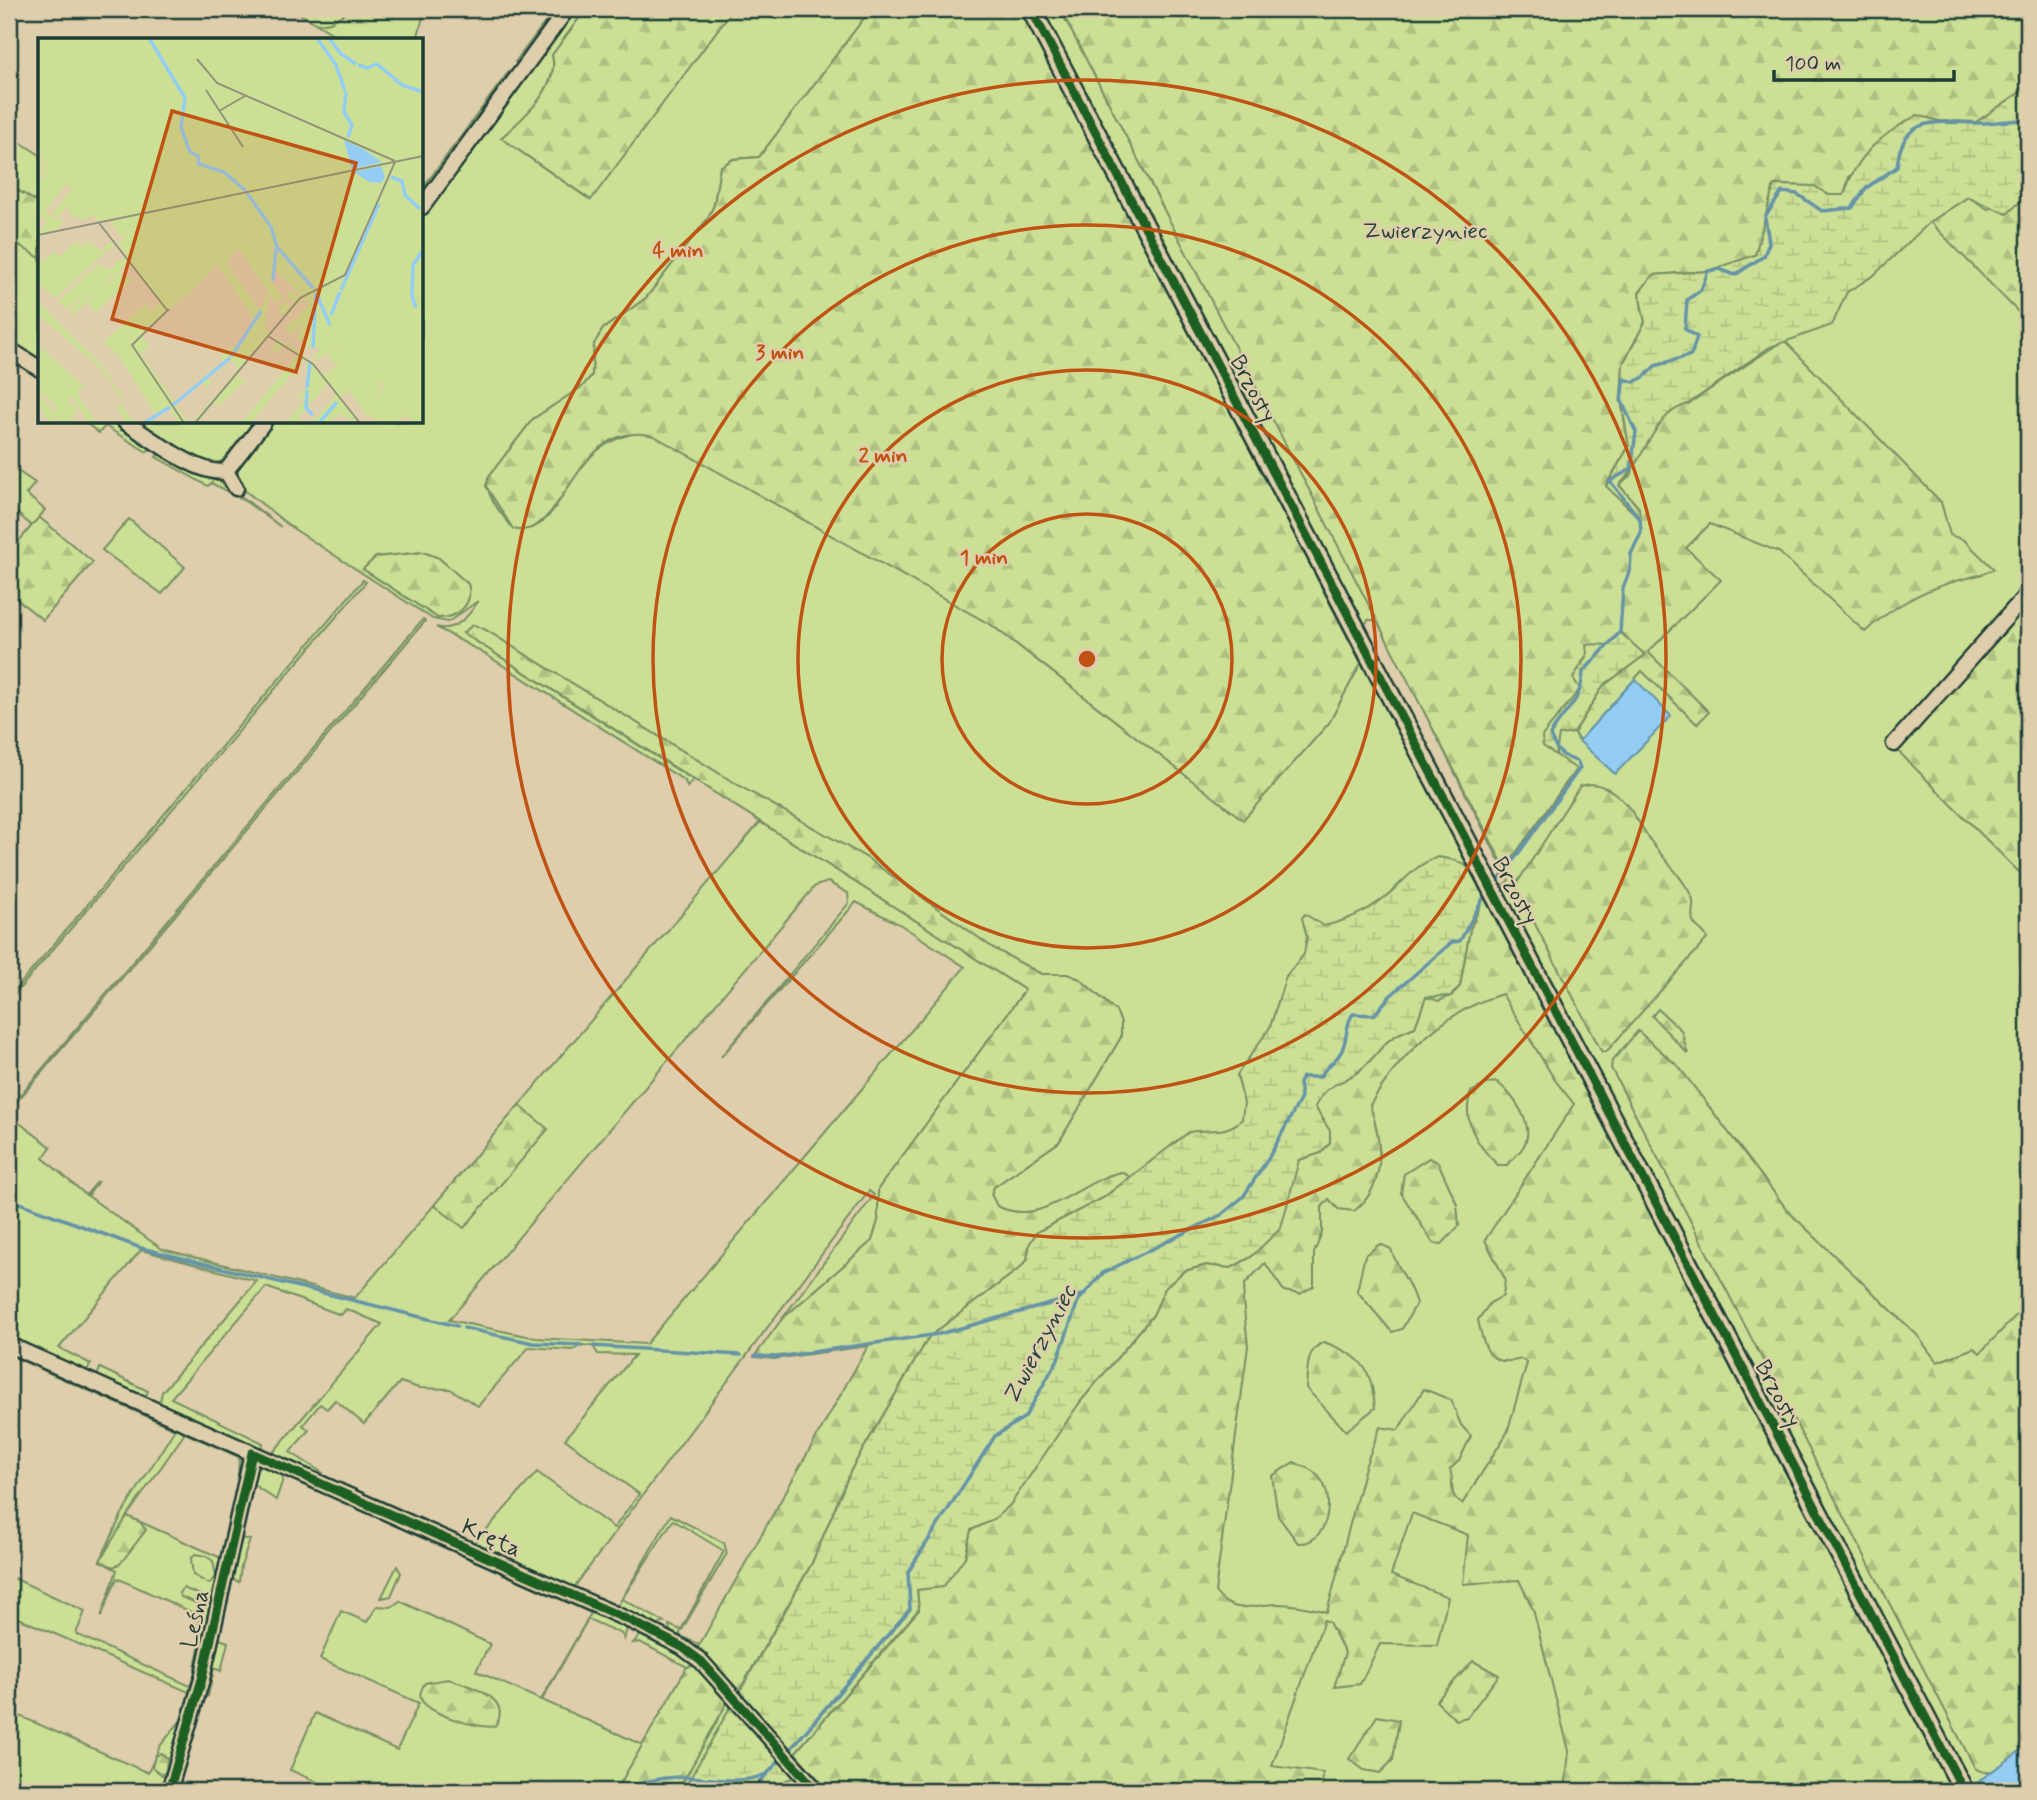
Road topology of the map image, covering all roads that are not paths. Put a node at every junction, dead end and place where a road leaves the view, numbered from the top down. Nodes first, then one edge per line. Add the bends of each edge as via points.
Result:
1 (567, 9) edge
2 (1031, 9) edge
3 (424, 204) edge
4 (9, 349) edge
5 (38, 368) edge
6 (128, 424) edge
7 (262, 424) edge
8 (226, 471) junction
9 (236, 488) dead end
10 (2028, 593) edge
11 (1894, 744) dead end
12 (9, 1345) edge
13 (252, 1453) junction
14 (169, 1791) edge
15 (817, 1791) edge
16 (1964, 1791) edge

1 - 3 street
2 - 16 street, Brzosty
4 - 5 street
6 - 8 street via 195,465
7 - 8 street
8 - 9 street
10 - 11 street
12 - 13 street, Kręta
13 - 14 street, Leśna via 202,1679
13 - 15 street, Kręta via 682,1647 709,1669

